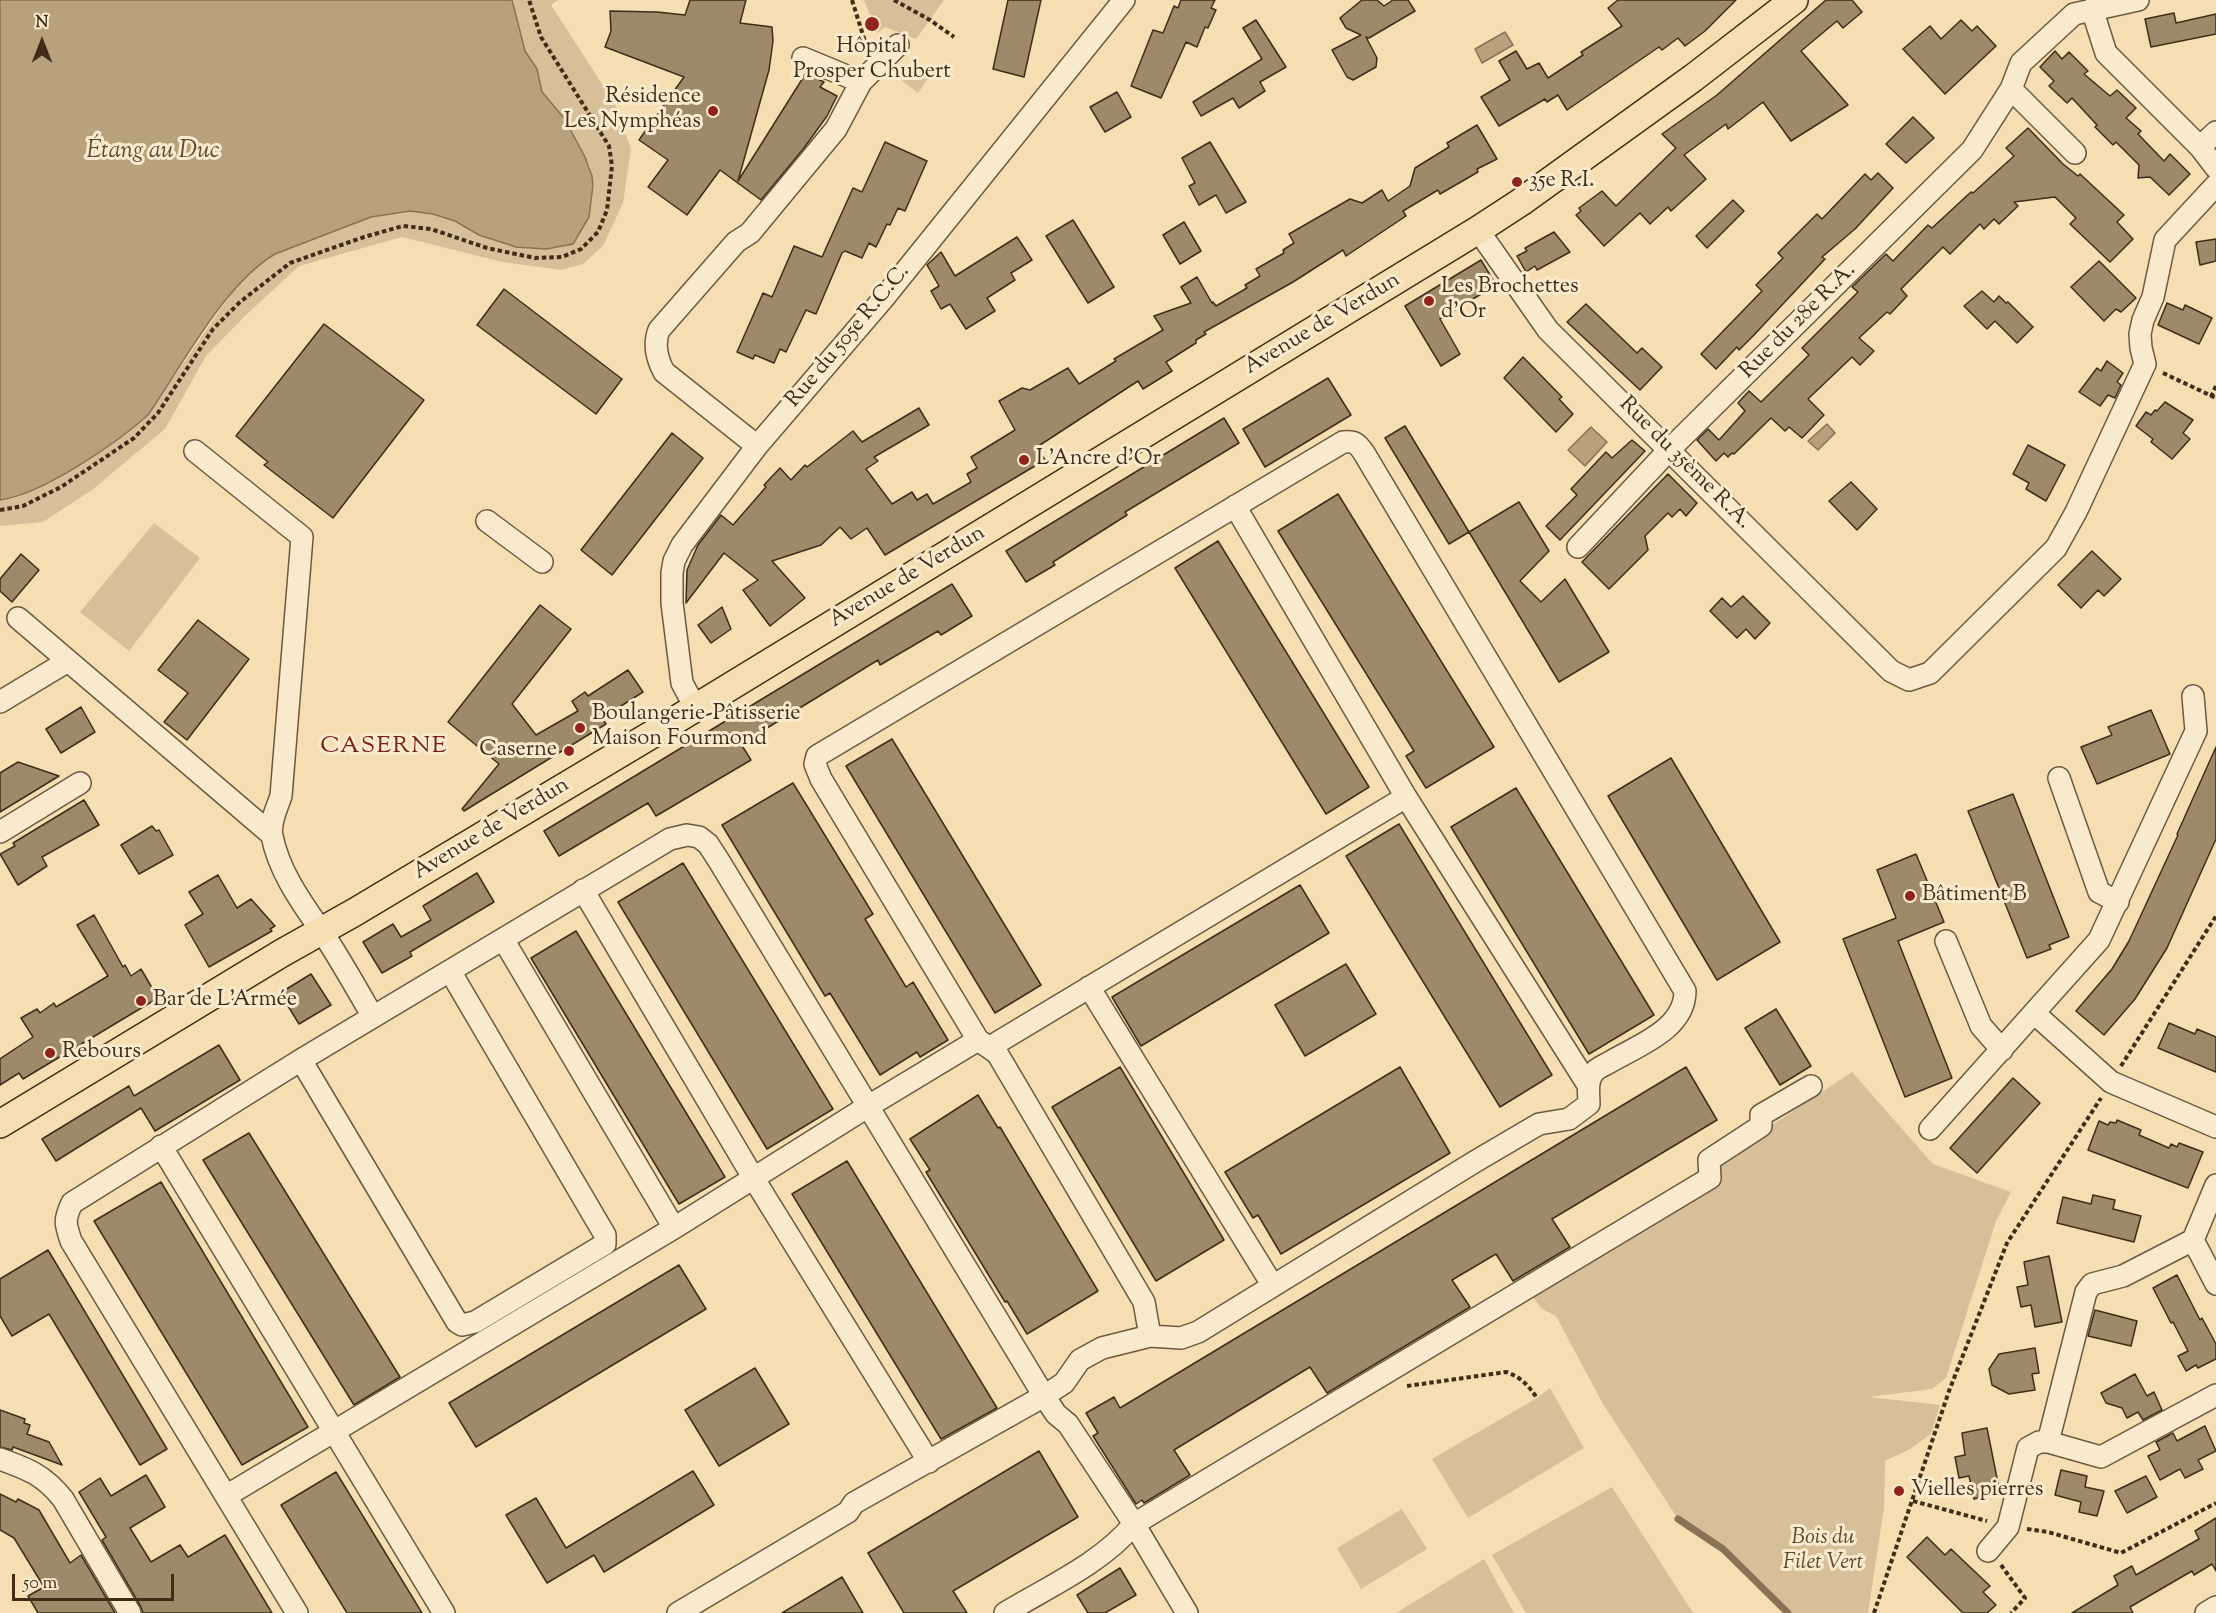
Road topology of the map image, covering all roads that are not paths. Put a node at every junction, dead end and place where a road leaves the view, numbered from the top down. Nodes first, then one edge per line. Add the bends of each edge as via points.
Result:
1 (1124, 0) edge
2 (1794, 0) edge
3 (2138, 0) edge
4 (2092, 9) junction
5 (898, 45) dead end
6 (803, 58) dead end
7 (868, 76) junction
8 (2011, 89) junction
9 (2216, 132) edge
10 (2200, 147) junction
11 (2075, 153) dead end
12 (2216, 168) edge
13 (2216, 185) edge
14 (1478, 230) junction
15 (758, 446) junction
16 (1670, 450) junction
17 (195, 451) dead end
18 (1235, 506) junction
19 (486, 521) dead end
20 (1578, 547) dead end
21 (542, 562) dead end
22 (18, 618) dead end
23 (68, 661) junction
24 (2193, 696) dead end
25 (0, 702) edge
26 (695, 707) junction
27 (2059, 778) dead end
28 (80, 783) dead end
29 (1406, 797) junction
30 (0, 832) edge
31 (271, 834) junction
32 (583, 890) junction
33 (2118, 902) junction
34 (321, 931) junction
35 (503, 939) junction
36 (1946, 941) dead end
37 (450, 971) junction
38 (1089, 987) junction
39 (2034, 1013) junction
40 (373, 1017) junction
41 (984, 1043) junction
42 (2002, 1050) junction
43 (301, 1060) junction
44 (1588, 1085) junction
45 (1811, 1086) dead end
46 (867, 1107) junction
47 (0, 1124) edge
48 (2216, 1127) edge
49 (1930, 1129) dead end
50 (161, 1146) junction
51 (754, 1179) junction
52 (2216, 1185) edge
53 (674, 1228) junction
54 (2193, 1240) junction
55 (2216, 1284) edge
56 (1273, 1286) junction
57 (1150, 1336) junction
58 (2216, 1395) edge
59 (1044, 1396) junction
60 (335, 1431) junction
61 (2048, 1443) junction
62 (0, 1459) edge
63 (929, 1462) junction
64 (226, 1497) junction
65 (1134, 1524) junction
66 (1988, 1551) road end
67 (2216, 1607) edge
68 (130, 1613) edge
69 (297, 1613) edge
70 (444, 1613) edge
71 (678, 1613) edge
72 (1005, 1613) edge
73 (1187, 1613) edge
74 (2206, 1613) edge

1 - 15 street, Rue du 505e R.C.C. via 883,299
2 - 14 main road, Avenue de Verdun via 1693,78
3 - 4 street, Rue du 28e R.A.
4 - 8 street, Rue du 28e R.A. via 2074,14 2021,63
4 - 10 street via 2106,53
5 - 7 street
6 - 7 street
7 - 15 street via 836,129 656,338 658,360 664,372
8 - 11 street
8 - 16 street, Rue du 28e R.A. via 1971,150
9 - 10 street
10 - 12 street
13 - 16 street, Rue du 35ème R.A. via 2165,240 2153,297 2140,334 2145,364 2056,548 1930,673 1909,680 1891,671
14 - 16 street, Rue du 35ème R.A. via 1548,330
14 - 26 main road, Avenue de Verdun
15 - 26 street, Rue du 505e R.C.C. via 692,530 674,561 672,603 682,683
16 - 20 street, Rue du 28e R.A.
17 - 31 street via 302,537 282,796
18 - 29 street
18 - 41 street via 817,756 815,764 821,779
18 - 44 street via 1343,442 1357,443 1364,453 1684,991 1683,1007 1675,1021 1594,1072
19 - 21 street
22 - 23 street
23 - 25 street
23 - 31 street
24 - 33 street via 2196,732
26 - 34 main road, Avenue de Verdun
27 - 33 street via 2099,892
28 - 30 street
29 - 38 street
29 - 44 street
31 - 34 street via 285,874
32 - 35 street
32 - 46 street via 670,840 687,835 699,837 720,861
32 - 51 street
33 - 39 street via 2099,940
34 - 40 street
34 - 47 main road, Avenue de Verdun
35 - 37 street
35 - 53 street
36 - 42 street via 1981,1026
37 - 40 street
37 - 43 street via 605,1236 605,1244 475,1322 457,1322
38 - 41 street
38 - 56 street
39 - 42 street
39 - 48 street via 2111,1083
40 - 43 street
41 - 46 street
41 - 57 street via 997,1053 1144,1302
42 - 49 street
43 - 50 street
44 - 56 street via 1589,1104 1569,1119 1539,1124
45 - 65 street via 1761,1114 1761,1126 1709,1160 1710,1178
46 - 51 street
46 - 59 street
50 - 60 street
50 - 64 street via 72,1203 65,1217 66,1226 71,1241
51 - 53 street
51 - 63 street
52 - 54 street
53 - 60 street
54 - 55 street
54 - 61 street via 2123,1276 2092,1284 2086,1292
56 - 57 street via 1198,1332 1181,1338
57 - 59 street via 1102,1348 1080,1360 1064,1383
58 - 61 street via 2101,1456
59 - 63 street
59 - 65 street via 1068,1424
60 - 64 street
60 - 70 street
61 - 66 street via 2039,1442 2028,1448 2008,1527
62 - 68 street via 39,1474 51,1484
63 - 71 street via 854,1503 848,1512
64 - 69 street
65 - 72 street via 1099,1557
65 - 73 street
67 - 74 street

